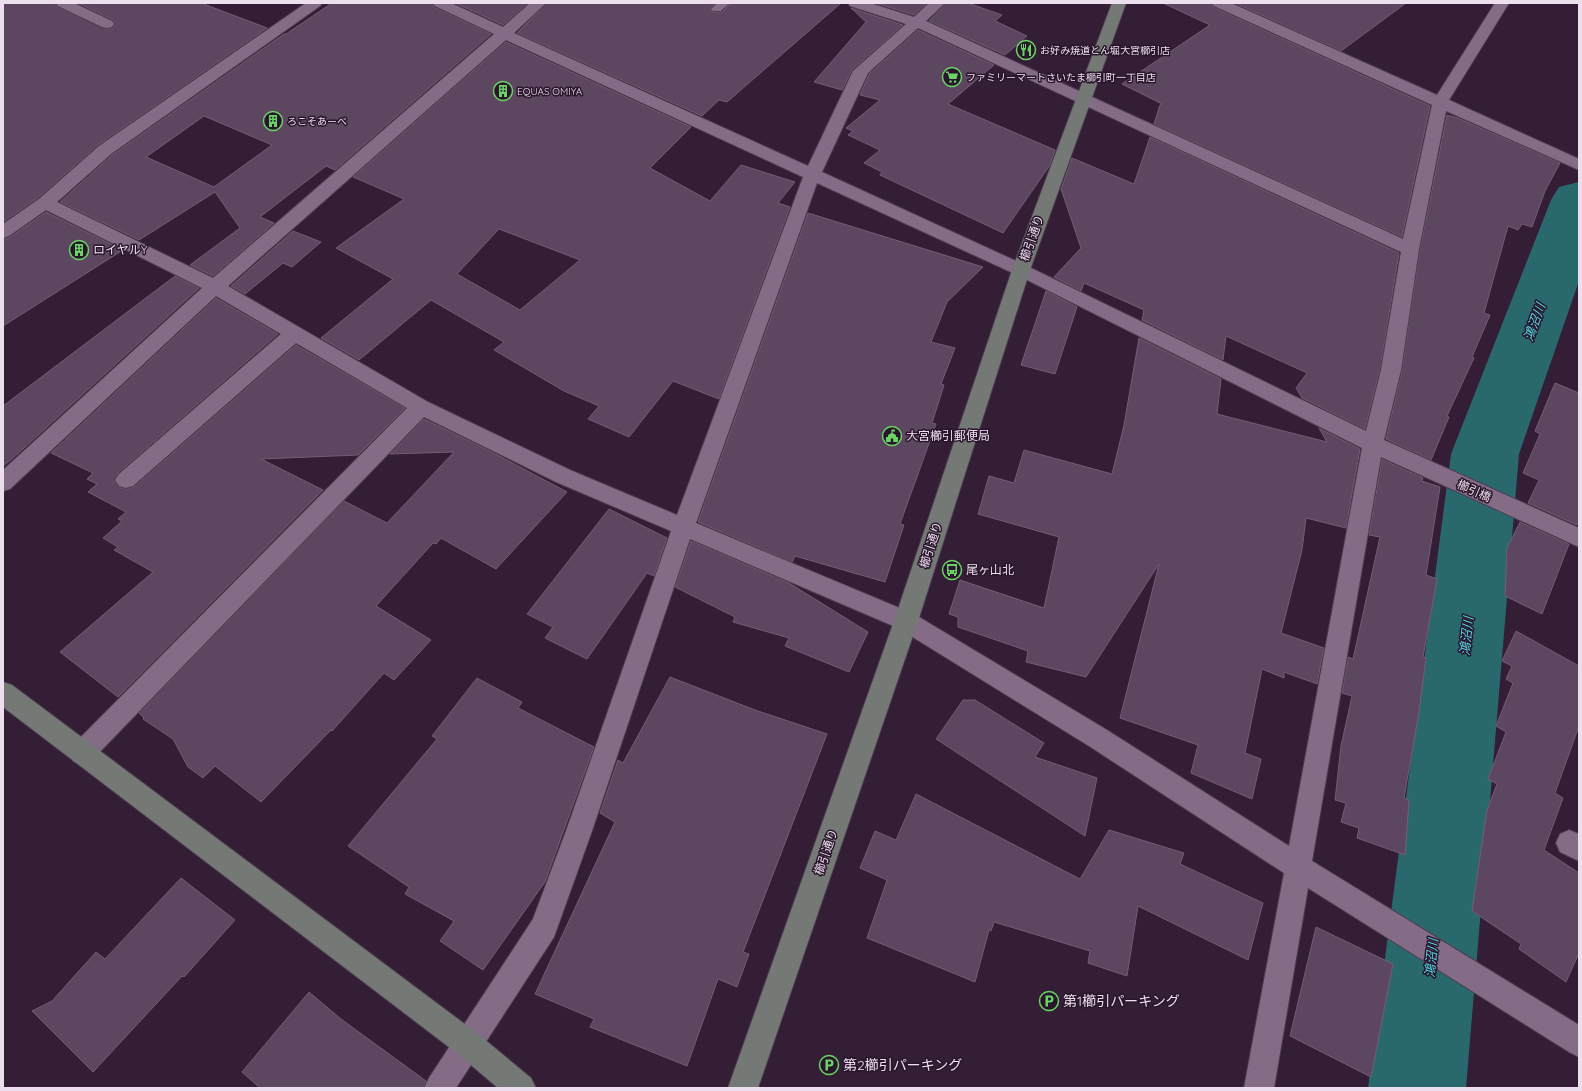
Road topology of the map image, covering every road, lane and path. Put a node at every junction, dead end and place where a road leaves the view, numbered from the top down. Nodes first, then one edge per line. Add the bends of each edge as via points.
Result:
1 (63, 3) edge
2 (315, 3) edge
3 (440, 3) edge
4 (539, 3) edge
5 (855, 3) edge
6 (938, 3) edge
7 (1119, 3) edge
8 (1220, 3) edge
9 (1502, 3) edge
10 (916, 22) junction
11 (107, 24) dead end
12 (505, 34) junction
13 (1084, 98) junction
14 (1440, 102) junction
15 (1576, 164) edge
16 (812, 175) junction
17 (45, 203) junction
18 (3, 232) edge
19 (1410, 249) junction
20 (1021, 270) junction
21 (215, 287) junction
22 (295, 333) junction
23 (421, 407) junction
24 (1373, 444) junction
25 (126, 480) dead end
26 (3, 483) edge
27 (683, 528) junction
28 (1579, 538) edge
29 (906, 621) junction
30 (3, 693) edge
31 (82, 753) junction
32 (1298, 867) junction
33 (1579, 1042) edge
34 (468, 1044) junction
35 (439, 1088) edge
36 (521, 1088) edge
37 (743, 1088) edge
38 (1260, 1088) edge

1 - 11 street via 90,9
2 - 17 street via 105,150
3 - 12 street, 櫛引橋
4 - 12 street
5 - 10 street
6 - 10 street
7 - 13 street, 櫛引通り
8 - 14 street
9 - 14 street
10 - 13 street
10 - 16 street via 861,71
12 - 16 street, 櫛引橋
12 - 21 street
13 - 19 street
13 - 20 street, 櫛引通り
14 - 15 street
14 - 19 street
16 - 20 street, 櫛引橋
16 - 27 street
17 - 18 street
17 - 21 street
19 - 24 street via 1391,370
20 - 24 street, 櫛引橋
20 - 29 street, 櫛引通り
21 - 22 street
21 - 26 street
22 - 23 street
22 - 25 street
23 - 27 street via 563,476
23 - 31 street
24 - 28 street, 櫛引橋
24 - 32 street
27 - 29 street
27 - 34 street via 580,830 544,927
29 - 32 street via 1098,738
29 - 37 street, 櫛引通り
30 - 31 street
31 - 34 street
32 - 33 street
32 - 38 street
34 - 35 street
34 - 36 street

